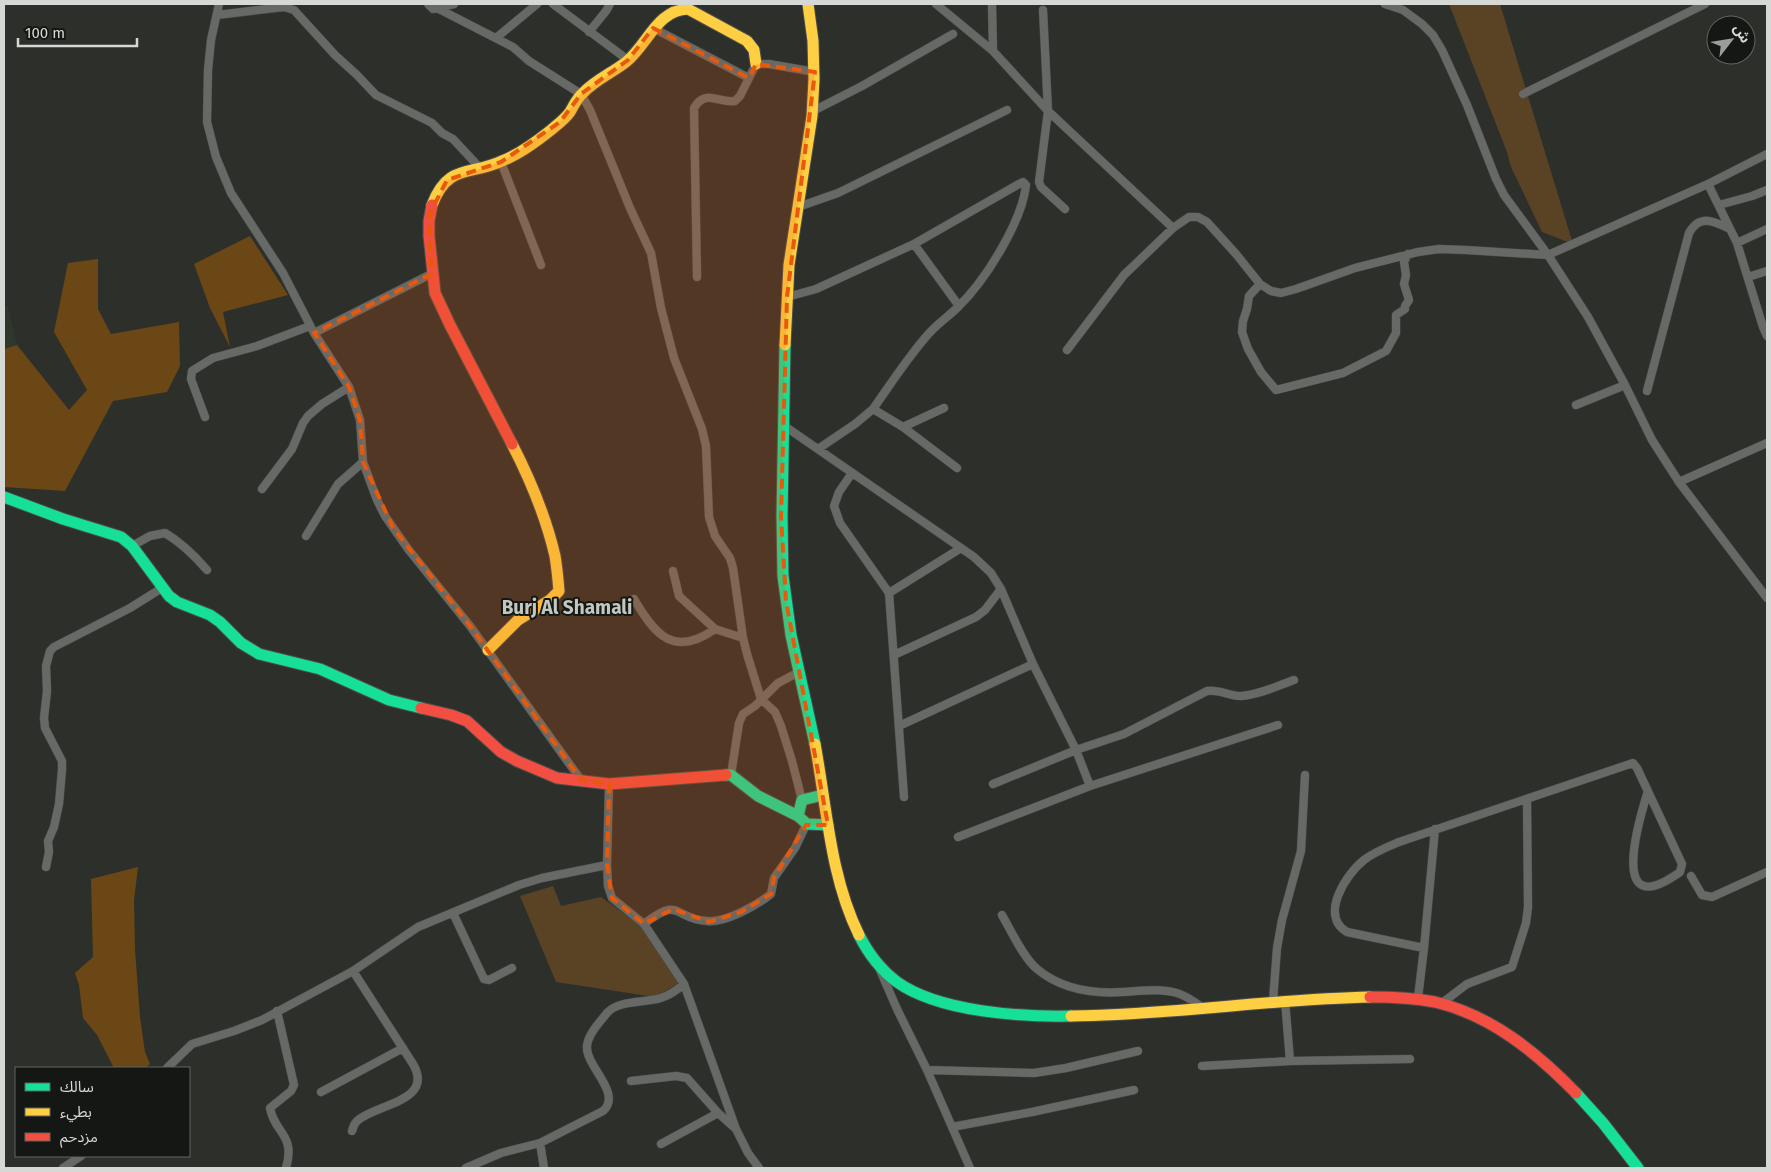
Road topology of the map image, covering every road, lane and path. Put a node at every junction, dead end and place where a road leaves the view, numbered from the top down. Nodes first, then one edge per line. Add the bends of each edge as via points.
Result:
1 (219, 4) edge
2 (428, 4) edge
3 (454, 4) edge
4 (537, 4) edge
5 (553, 4) edge
6 (610, 4) edge
7 (808, 4) edge
8 (936, 4) edge
9 (992, 4) edge
10 (1386, 4) edge
11 (1705, 4) edge
12 (437, 8) junction
13 (1043, 10) dead end
14 (218, 14) junction
15 (653, 28) junction
16 (589, 32) junction
17 (953, 34) dead end
18 (496, 38) junction
19 (993, 51) junction
20 (628, 60) junction
21 (756, 64) junction
22 (815, 72) junction
23 (748, 78) junction
24 (581, 94) junction
25 (1522, 94) dead end
26 (1007, 110) dead end
27 (813, 111) junction
28 (1048, 111) junction
29 (1767, 154) edge
30 (501, 162) junction
31 (480, 168) junction
32 (1708, 184) junction
33 (1767, 190) edge
34 (1719, 205) junction
35 (798, 207) junction
36 (1065, 209) dead end
37 (1173, 228) junction
38 (1730, 229) junction
39 (1767, 229) edge
40 (1737, 243) junction
41 (914, 244) junction
42 (1408, 254) junction
43 (1548, 255) junction
44 (541, 265) dead end
45 (1767, 270) edge
46 (431, 274) junction
47 (697, 277) dead end
48 (1748, 277) junction
49 (1260, 284) junction
50 (786, 297) junction
51 (959, 306) junction
52 (312, 330) junction
53 (1767, 336) edge
54 (1067, 350) dead end
55 (1625, 384) junction
56 (349, 387) junction
57 (1647, 391) dead end
58 (1576, 405) dead end
59 (944, 408) dead end
60 (873, 409) junction
61 (205, 417) dead end
62 (783, 425) junction
63 (902, 426) junction
64 (1767, 443) edge
65 (818, 449) junction
66 (364, 462) junction
67 (957, 468) dead end
68 (852, 474) junction
69 (1679, 482) junction
70 (262, 489) dead end
71 (4, 497) edge
72 (306, 536) dead end
73 (132, 546) junction
74 (961, 548) junction
75 (207, 570) dead end
76 (673, 571) dead end
77 (162, 588) junction
78 (1000, 589) junction
79 (889, 593) junction
80 (1767, 598) edge
81 (634, 600) dead end
82 (715, 630) junction
83 (743, 638) junction
84 (488, 650) junction
85 (894, 655) junction
86 (1033, 664) junction
87 (799, 672) junction
88 (1294, 680) dead end
89 (761, 700) junction
90 (898, 726) junction
91 (1278, 726) dead end
92 (1076, 750) junction
93 (731, 775) junction
94 (1305, 775) dead end
95 (581, 780) junction
96 (609, 784) junction
97 (993, 784) dead end
98 (1090, 786) junction
99 (1648, 790) junction
100 (824, 795) junction
101 (904, 797) dead end
102 (1527, 799) junction
103 (802, 800) junction
104 (802, 820) junction
105 (828, 826) junction
106 (1435, 829) junction
107 (958, 837) dead end
108 (607, 865) junction
109 (46, 867) dead end
110 (1767, 872) edge
111 (1691, 876) dead end
112 (453, 913) junction
113 (1002, 914) dead end
114 (644, 924) junction
115 (1424, 948) junction
116 (879, 967) junction
117 (512, 968) dead end
118 (353, 970) junction
119 (684, 984) junction
120 (1418, 998) junction
121 (1285, 1000) junction
122 (1273, 1001) junction
123 (1442, 1003) junction
124 (1203, 1008) junction
125 (278, 1011) junction
126 (403, 1048) junction
127 (1138, 1051) dead end
128 (1410, 1059) dead end
129 (1290, 1061) junction
130 (1202, 1066) dead end
131 (168, 1067) edge
132 (927, 1070) junction
133 (631, 1081) dead end
134 (1134, 1090) dead end
135 (321, 1092) dead end
136 (718, 1113) junction
137 (952, 1128) junction
138 (736, 1130) junction
139 (352, 1131) dead end
140 (540, 1143) junction
141 (661, 1144) dead end
142 (80, 1157) edge
143 (63, 1168) edge
144 (286, 1168) edge
145 (466, 1168) edge
146 (544, 1168) edge
147 (759, 1168) edge
148 (970, 1168) edge
149 (1638, 1168) edge

1 - 14 street
2 - 12 street
3 - 12 street
4 - 18 street
5 - 16 street
6 - 16 street
7 - 22 street
8 - 19 street
9 - 19 street
10 - 43 street via 1403,10 1422,24 1442,50 1504,195
11 - 25 street
12 - 18 street
13 - 28 street
14 - 31 street via 284,7 294,10 376,95 432,123 453,139
14 - 52 street via 211,40 206,88 207,122 216,157 231,193 283,273
15 - 20 street
15 - 21 street via 676,10 688,10 748,41 754,50
15 - 23 street
16 - 20 street
17 - 27 street
18 - 24 street
19 - 28 street
20 - 24 street
21 - 22 street
21 - 23 street
22 - 27 street
23 - 47 street via 735,101 703,98 694,108
24 - 30 street via 554,128
24 - 83 street via 652,253 674,358 702,429 706,446 709,518 733,568
26 - 35 street via 838,193
27 - 35 street
28 - 36 street via 1039,182 1041,188
28 - 37 street
29 - 32 street
30 - 31 street
30 - 44 street
31 - 46 street via 447,180 433,202 428,224
32 - 34 street
32 - 43 street
33 - 34 street
34 - 38 street
35 - 50 street
37 - 49 street via 1189,217 1198,217 1206,222
37 - 54 street via 1124,275
38 - 40 street
38 - 57 street via 1708,220 1697,223 1689,233
39 - 40 street
40 - 48 street
41 - 50 street via 816,289
41 - 51 street
41 - 51 street via 1019,184 1023,182 1026,185 1007,238 984,276
42 - 43 street via 1439,249
42 - 49 street via 1281,292 1271,292
42 - 49 street via 1404,262 1404,284 1409,300 1405,309 1396,315 1396,333 1386,351 1343,373 1276,390 1261,372 1242,332 1249,296
43 - 55 street via 1588,317
45 - 48 street
46 - 52 street
46 - 84 street via 442,310 530,481 557,565 559,591 552,600 518,620
48 - 53 street
50 - 62 street
51 - 60 street via 926,336
52 - 56 street
52 - 61 street via 213,358 192,371 191,378
55 - 58 street
55 - 69 street via 1652,440
56 - 66 street via 360,420
56 - 70 street via 308,416 292,449
59 - 63 street
60 - 63 street
60 - 65 street
62 - 65 street
62 - 87 street via 783,568
63 - 67 street
64 - 69 street
65 - 68 street
66 - 72 street via 338,484
66 - 84 street via 385,516
68 - 74 street
68 - 79 street via 839,492 834,506 836,514
69 - 80 street
71 - 73 street via 63,520 112,533
73 - 75 street via 150,536 165,533 179,541
73 - 77 street
74 - 78 street via 991,573
74 - 79 street
76 - 82 street via 679,596
77 - 95 street via 177,602 220,622 259,654 320,669 389,700 467,721 501,752 517,761 557,778
77 - 109 street via 50,651 46,666 45,728 62,762 62,770 59,804 48,841
78 - 85 street via 976,617
78 - 86 street
79 - 85 street
81 - 82 street via 654,630 671,640 696,641
82 - 83 street
83 - 89 street
84 - 95 street
85 - 90 street
86 - 90 street
86 - 92 street
87 - 89 street via 778,683
87 - 100 street
88 - 92 street via 1242,696 1207,691 1144,725
89 - 93 street via 743,714 739,723
89 - 103 street via 775,712 781,726
90 - 101 street
91 - 98 street
92 - 97 street
92 - 98 street
93 - 96 street
93 - 104 street via 758,796
94 - 122 street via 1301,851 1282,920
95 - 96 street
96 - 108 street
98 - 107 street
99 - 99 street via 1637,825 1633,863 1636,880 1647,887 1676,876 1682,868
99 - 102 street via 1636,766 1631,763
100 - 103 street
100 - 105 street
102 - 106 street
102 - 123 street via 1528,907 1512,967 1467,984
103 - 104 street
104 - 105 street
104 - 114 street via 795,848 774,878 771,894 759,904 708,922 673,909 666,910
105 - 116 street via 849,912 858,936
106 - 115 street
106 - 115 street via 1399,842 1365,860 1344,884 1334,915 1337,924 1347,932
108 - 112 street via 542,878
108 - 114 street via 612,898
110 - 111 street via 1712,897 1702,895
112 - 117 street via 484,979 489,980
112 - 118 street via 418,927
113 - 124 street via 1036,968 1060,982 1091,992 1153,990 1178,993
114 - 119 street
115 - 120 street
116 - 124 street via 898,983 922,996 1009,1014 1094,1017
116 - 132 street
118 - 125 street
118 - 126 street
119 - 138 street
119 - 140 street via 664,997 617,1006 608,1012 587,1044 588,1055 609,1097 607,1108
120 - 121 street
120 - 123 street
121 - 122 street
121 - 129 street
122 - 124 street
123 - 149 street via 1482,1018 1544,1063 1580,1098
125 - 131 street via 234,1031 192,1044
125 - 144 street via 294,1085 270,1108 289,1148
126 - 135 street
126 - 139 street via 417,1071 417,1086 413,1092 382,1110 358,1120
127 - 132 street via 1034,1073
128 - 129 street
129 - 130 street
132 - 137 street
133 - 136 street via 682,1076 692,1082
134 - 137 street
136 - 138 street
136 - 141 street
137 - 148 street
138 - 147 street
140 - 145 street via 500,1153
140 - 146 street
142 - 143 street

